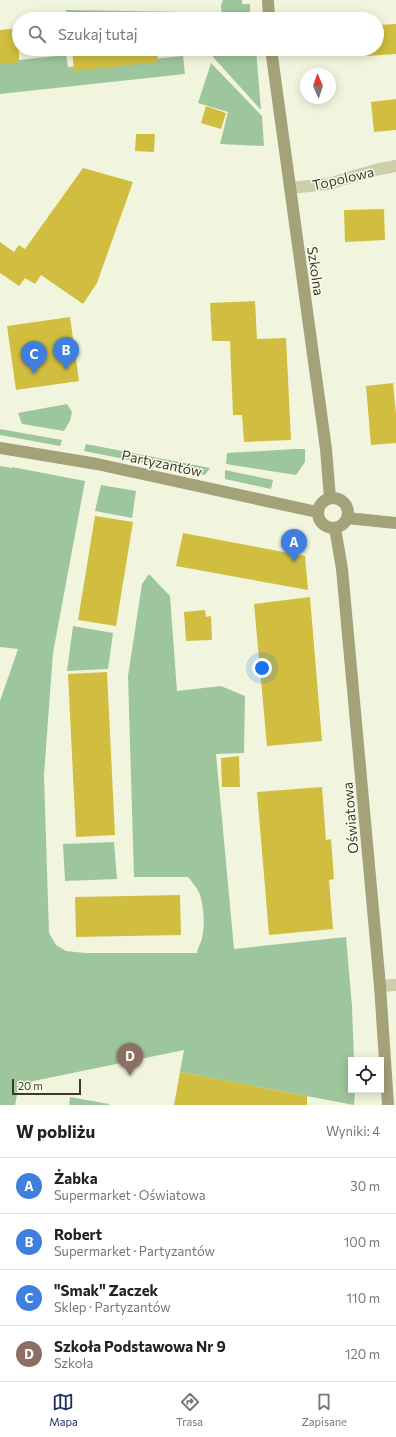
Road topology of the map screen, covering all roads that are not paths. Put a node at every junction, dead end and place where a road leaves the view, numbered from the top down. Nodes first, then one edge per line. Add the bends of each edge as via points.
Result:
1 (268, 0) edge
2 (269, 12) edge
3 (272, 56) edge
4 (396, 166) edge
5 (290, 188) junction
6 (0, 448) edge
7 (330, 498) junction
8 (317, 512) junction
9 (347, 518) junction
10 (396, 523) edge
11 (335, 528) junction
12 (396, 985) edge
13 (380, 986) junction
14 (388, 1105) edge

1 - 2 street
3 - 5 street, Szkolna
4 - 5 street, Topolowa via 328,184
5 - 7 street, Szkolna via 326,449
6 - 8 street, Partyzantów via 97,464
7 - 8 street via 321,502
7 - 9 street via 342,501 348,512
8 - 11 street via 322,524 328,528
9 - 10 street
9 - 11 street via 340,527
11 - 13 street, Oświatowa via 342,569
12 - 13 street
13 - 14 street, Oświatowa

